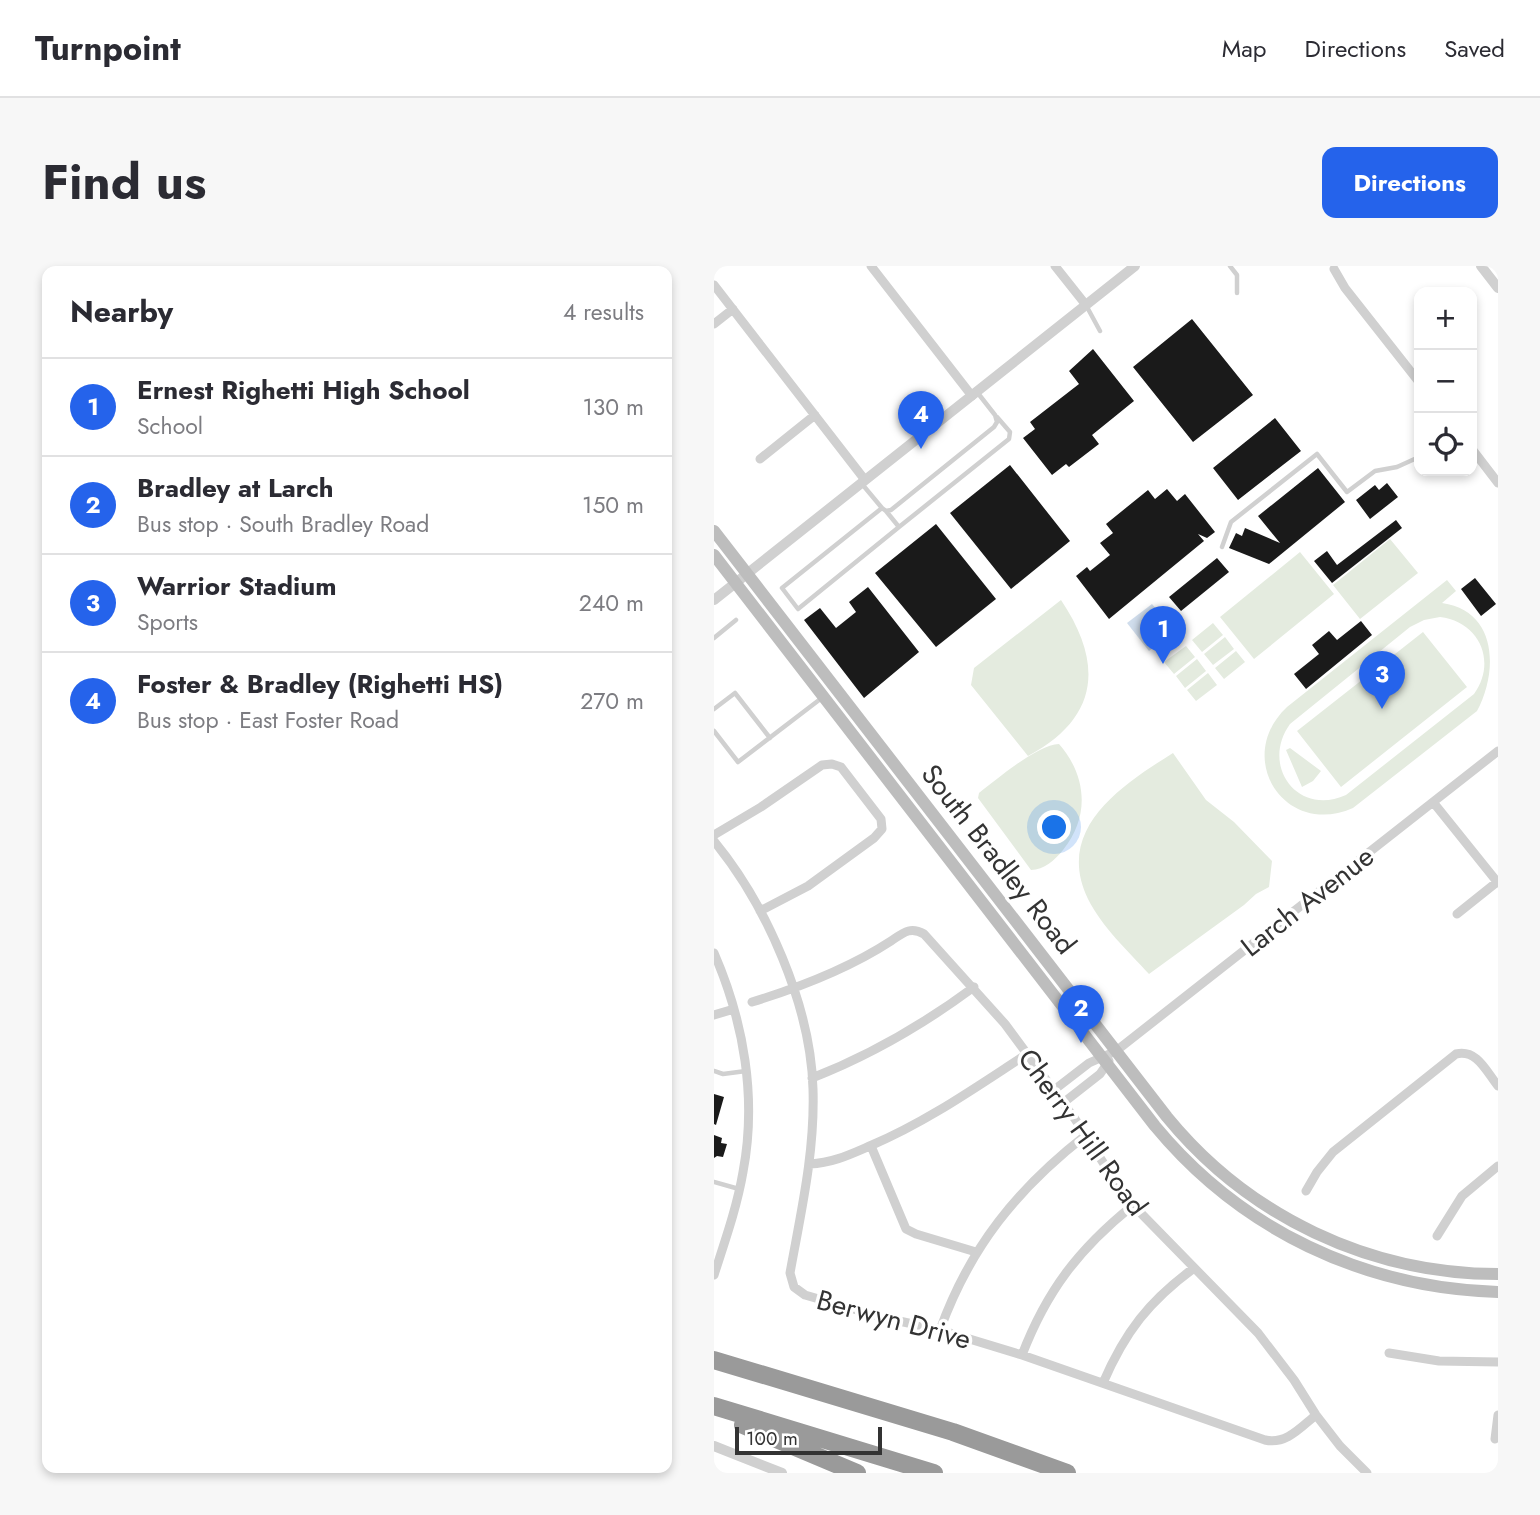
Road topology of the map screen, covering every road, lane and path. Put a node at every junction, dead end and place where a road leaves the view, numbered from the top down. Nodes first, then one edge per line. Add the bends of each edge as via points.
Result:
1 (872, 266) edge
2 (1055, 266) edge
3 (1135, 266) edge
4 (1230, 266) edge
5 (1480, 266) edge
6 (1334, 269) dead end
7 (714, 285) edge
8 (1498, 289) edge
9 (1237, 293) dead end
10 (1086, 305) junction
11 (733, 309) junction
12 (714, 324) edge
13 (1100, 331) dead end
14 (1414, 376) edge
15 (974, 394) junction
16 (815, 415) junction
17 (995, 415) junction
18 (1477, 454) edge
19 (760, 459) dead end
20 (1414, 459) edge
21 (1494, 470) edge
22 (863, 482) junction
23 (1498, 483) edge
24 (884, 509) junction
25 (899, 527) junction
26 (714, 531) edge
27 (1222, 547) dead end
28 (714, 555) edge
29 (747, 574) junction
30 (736, 583) junction
31 (714, 600) edge
32 (736, 620) dead end
33 (714, 638) edge
34 (824, 697) junction
35 (714, 709) edge
36 (714, 731) edge
37 (770, 738) junction
38 (1498, 751) edge
39 (1433, 802) junction
40 (714, 835) edge
41 (714, 841) edge
42 (1498, 883) edge
43 (760, 911) junction
44 (1457, 914) dead end
45 (714, 953) edge
46 (974, 987) junction
47 (794, 989) junction
48 (752, 1002) dead end
49 (734, 1009) junction
50 (714, 1015) edge
51 (1116, 1051) junction
52 (1027, 1055) junction
53 (1105, 1060) junction
54 (714, 1071) edge
55 (747, 1071) junction
56 (812, 1078) junction
57 (1498, 1086) edge
58 (1054, 1090) junction
59 (1063, 1103) junction
60 (1086, 1135) junction
61 (871, 1146) junction
62 (810, 1164) junction
63 (1498, 1166) edge
64 (714, 1182) edge
65 (740, 1189) junction
66 (1306, 1191) dead end
67 (1132, 1206) junction
68 (1437, 1236) dead end
69 (976, 1252) junction
70 (1194, 1268) junction
71 (1498, 1274) edge
72 (714, 1275) edge
73 (1498, 1292) edge
74 (940, 1329) junction
75 (1388, 1353) dead end
76 (1022, 1355) junction
77 (714, 1360) edge
78 (1498, 1362) edge
79 (1103, 1383) junction
80 (714, 1406) edge
81 (714, 1413) edge
82 (1316, 1415) junction
83 (1498, 1415) edge
84 (1495, 1439) dead end
85 (714, 1446) edge
86 (1042, 1463) junction
87 (782, 1473) edge
88 (857, 1473) edge
89 (934, 1473) edge
90 (1067, 1473) edge
91 (1083, 1473) edge
92 (1367, 1473) edge

1 - 15 street
2 - 10 street
3 - 10 street
4 - 9 lane via 1237,275
5 - 8 street
6 - 14 street
7 - 11 street
10 - 13 lane
10 - 15 street
11 - 12 street
11 - 16 street
15 - 17 lane
15 - 22 street
16 - 19 street
16 - 22 street
17 - 24 lane via 994,427 891,510
17 - 25 lane via 1010,432 1009,439
18 - 21 street
20 - 27 lane via 1375,471 1347,492 1317,454 1231,522
21 - 23 street
22 - 24 lane
22 - 29 street
24 - 25 lane
24 - 25 lane via 782,588 799,609
26 - 29 main road, South Bradley Road
28 - 30 main road, South Bradley Road
29 - 30 street
29 - 51 main road, South Bradley Road
30 - 31 street
30 - 34 main road, South Bradley Road
32 - 33 lane
34 - 37 lane
34 - 53 main road, South Bradley Road
35 - 37 lane via 735,693
36 - 37 lane via 738,762
38 - 39 street, Larch Avenue
39 - 42 street
39 - 51 street, Larch Avenue
40 - 43 street via 822,765 832,764 841,767 881,819 882,829 874,838 808,886
41 - 43 street, Berwyn Drive
42 - 44 street
43 - 47 street, Berwyn Drive
45 - 49 street
46 - 47 street, Cherry Hill Road via 916,929
46 - 52 street, Cherry Hill Road
46 - 56 street via 901,1035
47 - 48 street, Cherry Hill Road
47 - 56 street, Berwyn Drive
49 - 50 street
49 - 55 street
51 - 53 street, Larch Avenue
51 - 71 main road, South Bradley Road via 1195,1149 1242,1190 1284,1217 1378,1258 1445,1271
52 - 58 street, Cherry Hill Road
52 - 61 street via 936,1114
53 - 58 street via 1089,1063
53 - 59 street via 1100,1074
53 - 73 main road, South Bradley Road via 1185,1159 1274,1228 1341,1261 1396,1279
54 - 55 lane
55 - 65 street via 749,1129
56 - 62 street, Berwyn Drive
57 - 66 street via 1475,1055 1456,1054 1333,1152
58 - 59 street, Cherry Hill Road
59 - 60 street, Cherry Hill Road
60 - 67 street, Cherry Hill Road
60 - 69 street via 1030,1182
61 - 62 street via 830,1162
61 - 69 street via 905,1229
62 - 74 street, Berwyn Drive via 790,1273 794,1287 805,1295 881,1317
63 - 68 street via 1462,1196
64 - 65 lane
65 - 72 street
67 - 70 street, Cherry Hill Road
67 - 76 street via 1098,1234 1058,1281
69 - 74 street
70 - 79 street via 1144,1311
70 - 82 street, Cherry Hill Road via 1258,1332
74 - 76 street, Berwyn Drive
75 - 78 street via 1439,1361
76 - 79 street, Berwyn Drive
77 - 86 highway
79 - 82 street, Berwyn Drive via 1276,1442
80 - 89 highway
81 - 88 highway
82 - 92 street, Cherry Hill Road
83 - 84 street
85 - 87 street
86 - 90 highway
86 - 91 highway

